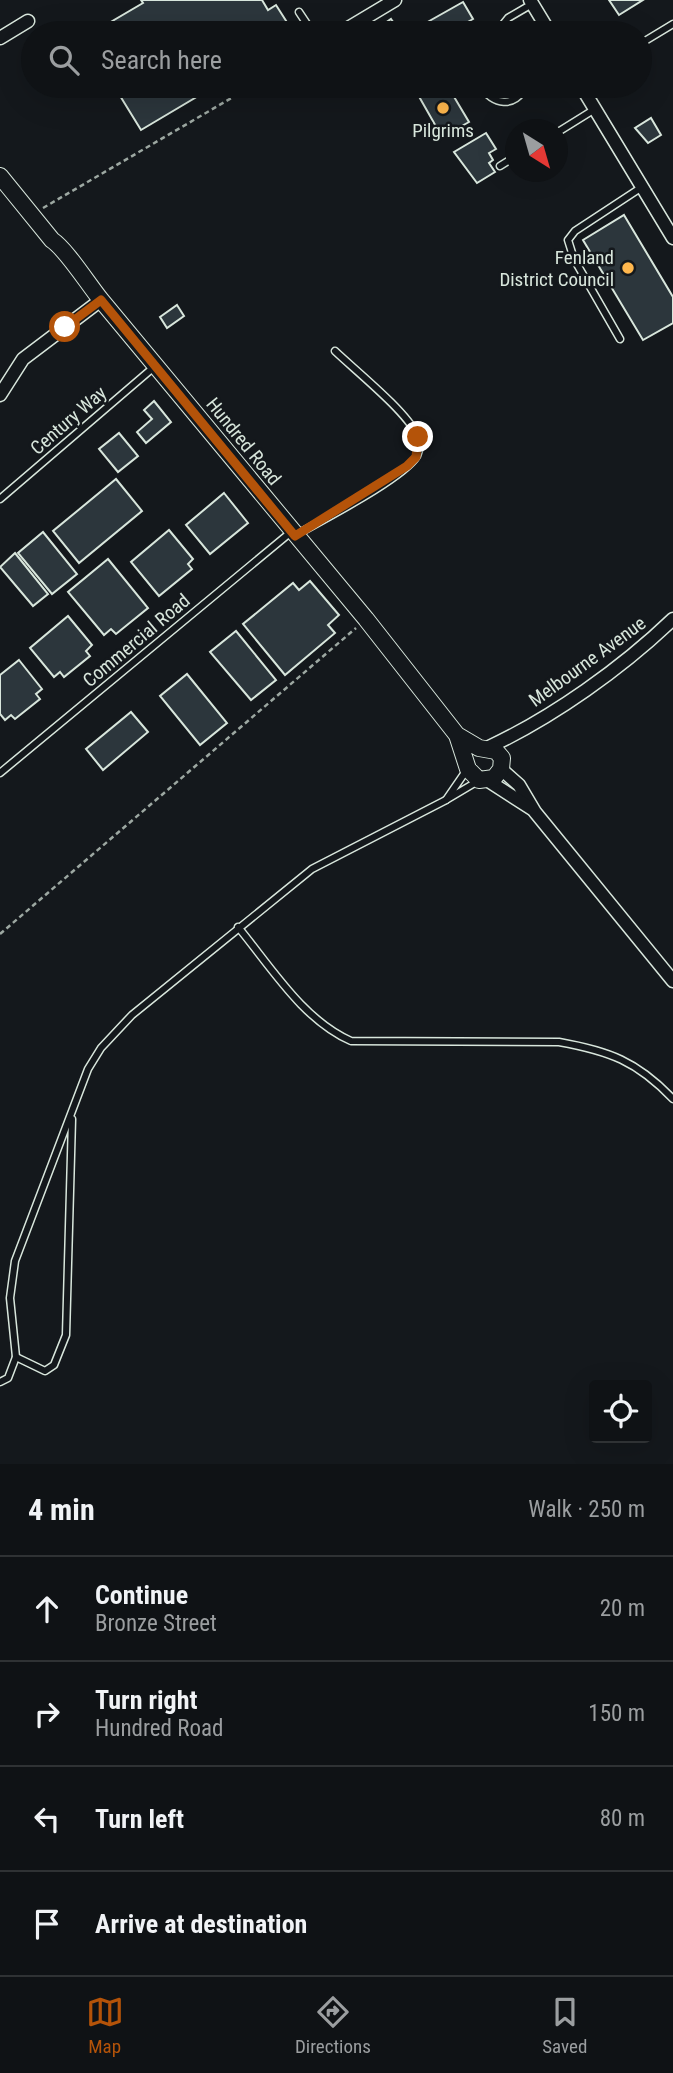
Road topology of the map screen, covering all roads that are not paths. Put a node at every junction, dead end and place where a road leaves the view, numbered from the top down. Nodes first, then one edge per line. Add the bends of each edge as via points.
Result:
1 (391, 1) edge
2 (531, 2) edge
3 (299, 12) dead end
4 (305, 21) edge
5 (360, 21) edge
6 (506, 21) edge
7 (543, 21) edge
8 (673, 24) edge
9 (21, 25) edge
10 (652, 37) edge
11 (0, 38) edge
12 (491, 98) edge
13 (513, 98) edge
14 (589, 98) edge
15 (596, 109) junction
16 (568, 126) edge
17 (505, 163) edge
18 (500, 166) dead end
19 (0, 176) edge
20 (642, 187) junction
21 (673, 237) edge
22 (101, 300) junction
23 (620, 340) dead end
24 (335, 351) dead end
25 (156, 365) junction
26 (0, 395) edge
27 (0, 499) edge
28 (293, 534) junction
29 (673, 619) edge
30 (523, 732) junction
31 (457, 735) junction
32 (484, 747) junction
33 (501, 764) junction
34 (475, 772) junction
35 (0, 773) edge
36 (446, 800) junction
37 (535, 811) junction
38 (238, 928) junction
39 (673, 981) edge
40 (673, 1098) edge
41 (72, 1111) junction
42 (16, 1357) junction
43 (0, 1382) edge

1 - 5 street
2 - 6 lane
2 - 7 street
3 - 4 lane
8 - 10 lane
9 - 11 street
12 - 13 lane via 498,102
14 - 15 street
15 - 16 lane
15 - 20 street
17 - 18 lane
19 - 22 street, Hundred Road via 52,240 62,246
20 - 21 street
20 - 23 lane via 575,230 568,240
22 - 25 street, Hundred Road
22 - 26 street via 23,359
24 - 28 lane, Commercial Road via 405,419 420,447 416,457 389,479
25 - 27 lane, Century Way
25 - 28 street, Hundred Road
28 - 31 street, Hundred Road
28 - 35 lane, Commercial Road
29 - 30 street, Melbourne Avenue via 644,647
30 - 32 street, Melbourne Avenue
30 - 33 street, Melbourne Avenue
31 - 32 street, Hundred Road
31 - 34 street, Hundred Road
32 - 33 street, Hundred Road
32 - 34 street
33 - 34 street
33 - 37 street, Hundred Road
34 - 36 lane
34 - 36 lane
34 - 37 street, Hundred Road
36 - 38 lane via 312,869
37 - 39 street, Hundred Road
38 - 40 lane via 312,1015 331,1033 351,1041 559,1042 618,1057 649,1074
38 - 41 lane via 132,1015 101,1048
41 - 42 lane via 15,1261 10,1298
41 - 42 lane via 66,1335 54,1365 45,1371
42 - 43 lane via 8,1378

